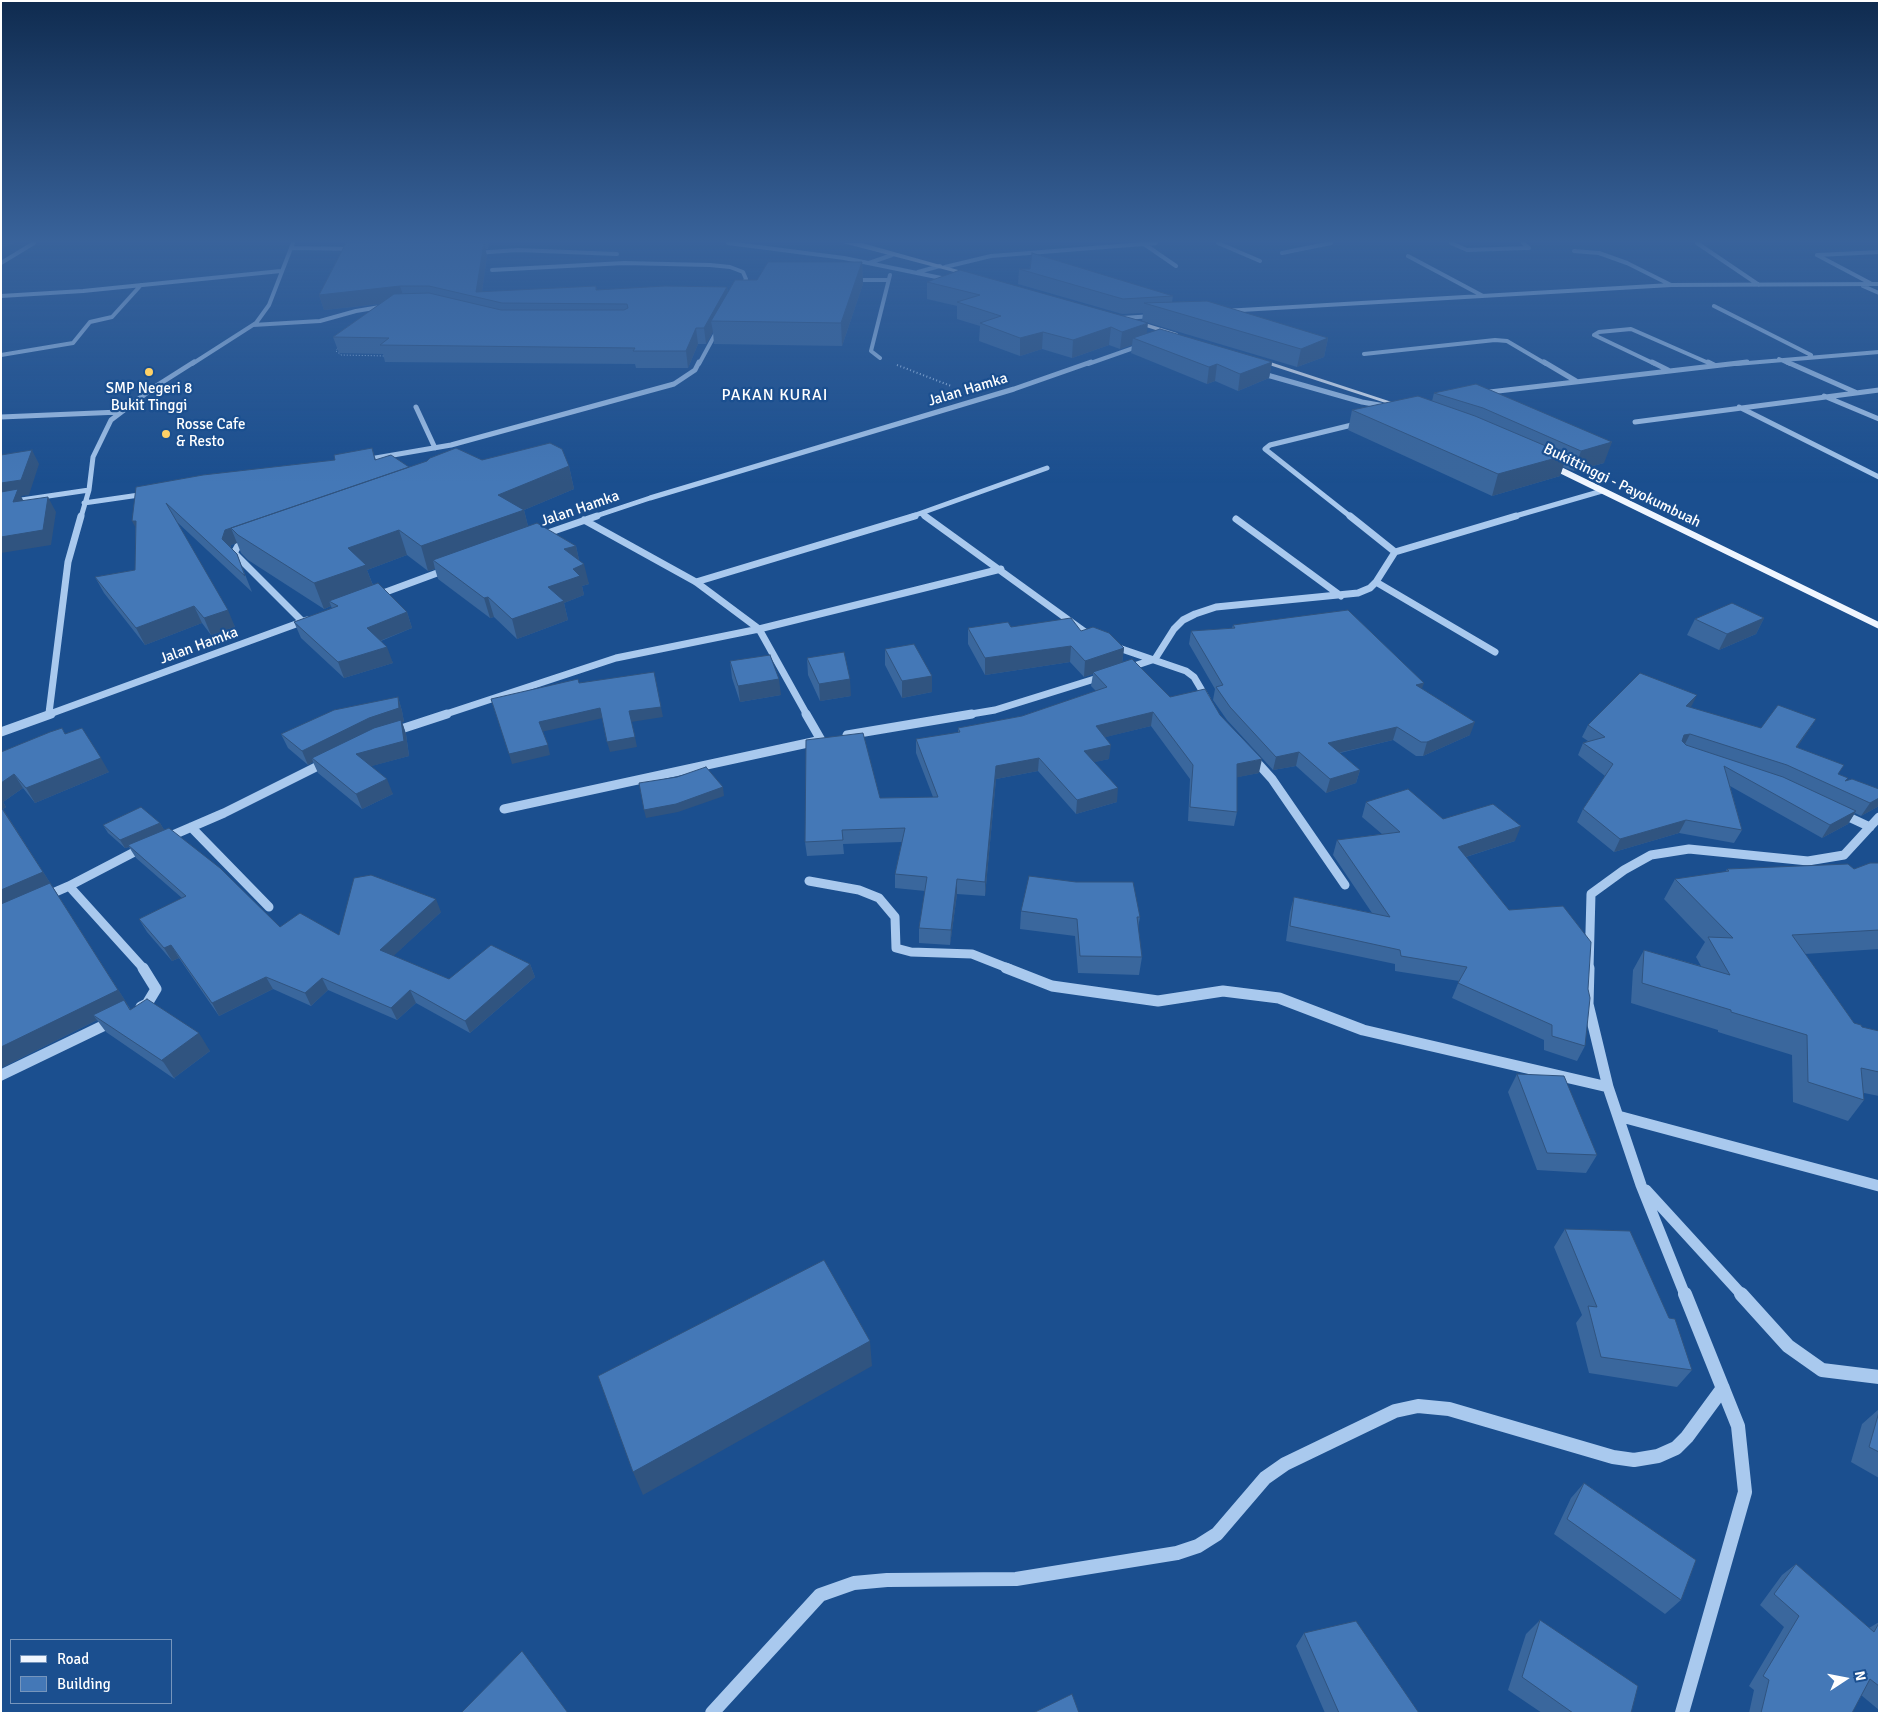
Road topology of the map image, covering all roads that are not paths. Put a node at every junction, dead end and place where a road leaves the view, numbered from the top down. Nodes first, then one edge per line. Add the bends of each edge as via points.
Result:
1 (89, 323) edge
2 (287, 323) edge
3 (721, 323) edge
4 (878, 323) edge
5 (1139, 323) edge
6 (1747, 323) edge
7 (253, 325) joint
8 (1176, 334) junction
9 (1185, 337) edge
10 (1162, 339) edge
11 (1146, 344) edge
12 (1879, 352) edge
13 (1364, 354) dead end
14 (1, 355) edge
15 (1247, 356) edge
16 (1811, 356) junction
17 (880, 358) road end
18 (1777, 358) junction
19 (1714, 365) junction
20 (1250, 370) edge
21 (1670, 370) junction
22 (1576, 381) junction
23 (1879, 390) edge
24 (1855, 392) junction
25 (1470, 394) edge
26 (1824, 396) junction
27 (1412, 401) edge
28 (1392, 403) junction
29 (416, 407) dead end
30 (1739, 407) junction
31 (1410, 410) joint
32 (120, 412) junction
33 (1, 418) edge
34 (1879, 419) edge
35 (1367, 421) edge
36 (1635, 422) dead end
37 (435, 448) junction
38 (1536, 459) edge
39 (354, 461) edge
40 (1047, 468) dead end
41 (1879, 477) edge
42 (89, 490) junction
43 (1602, 491) junction
44 (152, 493) edge
45 (1, 503) edge
46 (84, 503) junction
47 (922, 514) junction
48 (1236, 519) dead end
49 (584, 520) junction
50 (531, 539) edge
51 (256, 540) edge
52 (1395, 552) junction
53 (459, 565) edge
54 (1001, 569) junction
55 (696, 582) junction
56 (1376, 582) junction
57 (1341, 596) junction
58 (368, 598) edge
59 (312, 618) edge
60 (303, 622) junction
61 (1879, 626) edge
62 (759, 629) junction
63 (1495, 652) dead end
64 (1155, 658) junction
65 (1119, 671) edge
66 (1110, 674) edge
67 (1213, 708) edge
68 (49, 713) junction
69 (1, 732) edge
70 (386, 734) edge
71 (840, 736) edge
72 (830, 738) edge
73 (821, 740) junction
74 (1246, 750) edge
75 (338, 756) edge
76 (504, 808) dead end
77 (1828, 808) edge
78 (1879, 817) edge
79 (191, 827) junction
80 (1870, 827) junction
81 (808, 881) dead end
82 (1345, 885) dead end
83 (69, 886) junction
84 (35, 901) edge
85 (269, 907) dead end
86 (1, 1075) edge
87 (1608, 1087) junction
88 (1618, 1116) junction
89 (1641, 1184) junction
90 (1879, 1186) edge
91 (1879, 1377) edge
92 (1723, 1388) junction
93 (712, 1713) edge
94 (1682, 1713) edge

1 - 14 street via 73,343
2 - 7 street
3 - 37 street via 696,370 674,384
4 - 17 street via 871,351
5 - 8 main road
6 - 16 street
7 - 32 street
8 - 9 main road
8 - 10 street
11 - 49 street, Jalan Hamka via 984,398
12 - 16 street
13 - 22 street via 1507,340
15 - 28 main road
16 - 18 street
18 - 19 street
18 - 24 street
19 - 21 street
19 - 21 street via 1631,329 1594,335
20 - 31 street via 1376,408
21 - 22 street
22 - 25 street
23 - 24 street
24 - 26 street
26 - 30 street
26 - 34 street
27 - 28 street
28 - 31 main road
29 - 37 street
30 - 36 street
30 - 41 street
32 - 33 street
32 - 42 street via 111,420 93,457
35 - 52 street via 1265,448
37 - 39 street
38 - 43 main road, Bukittinggi - Payokumbuah
40 - 47 street
42 - 45 street
42 - 46 street
43 - 52 street
43 - 61 main road, Bukittinggi - Payokumbuah
44 - 46 street
46 - 68 street via 68,562
47 - 54 street
47 - 55 street
48 - 57 street
49 - 50 street, Jalan Hamka
49 - 55 street
51 - 60 street via 238,546 234,553
52 - 56 street
53 - 58 street
54 - 62 street
54 - 64 street via 1105,643
55 - 62 street
56 - 57 street via 1370,588
56 - 63 street
57 - 64 street via 1216,607 1178,625
59 - 60 street, Jalan Hamka
60 - 68 street, Jalan Hamka
62 - 70 street via 616,658
62 - 73 street
64 - 65 street
64 - 67 street via 1191,674
66 - 71 street via 995,710
68 - 69 street, Jalan Hamka
72 - 73 street
73 - 76 street
74 - 82 street via 1272,779
75 - 79 street
77 - 80 street
78 - 80 street
79 - 83 street via 121,857
79 - 85 street
80 - 87 street via 1844,855 1808,861 1690,849 1650,855 1591,894 1588,1004
81 - 87 street via 860,890 878,898 895,917 896,948 910,952 972,954 1052,986 1158,1001 1223,991 1279,998 1363,1030
83 - 84 street
83 - 86 street via 149,974 156,988 147,1004
87 - 88 street
88 - 89 street
88 - 90 street
89 - 91 street via 1788,1346 1822,1370
89 - 92 street
92 - 93 street via 1688,1437 1676,1448 1658,1456 1634,1460 1613,1457 1449,1409 1418,1406 1395,1411 1285,1464 1265,1478 1217,1534 1178,1554 1016,1579 854,1583 820,1595
92 - 94 street via 1738,1426 1745,1492

